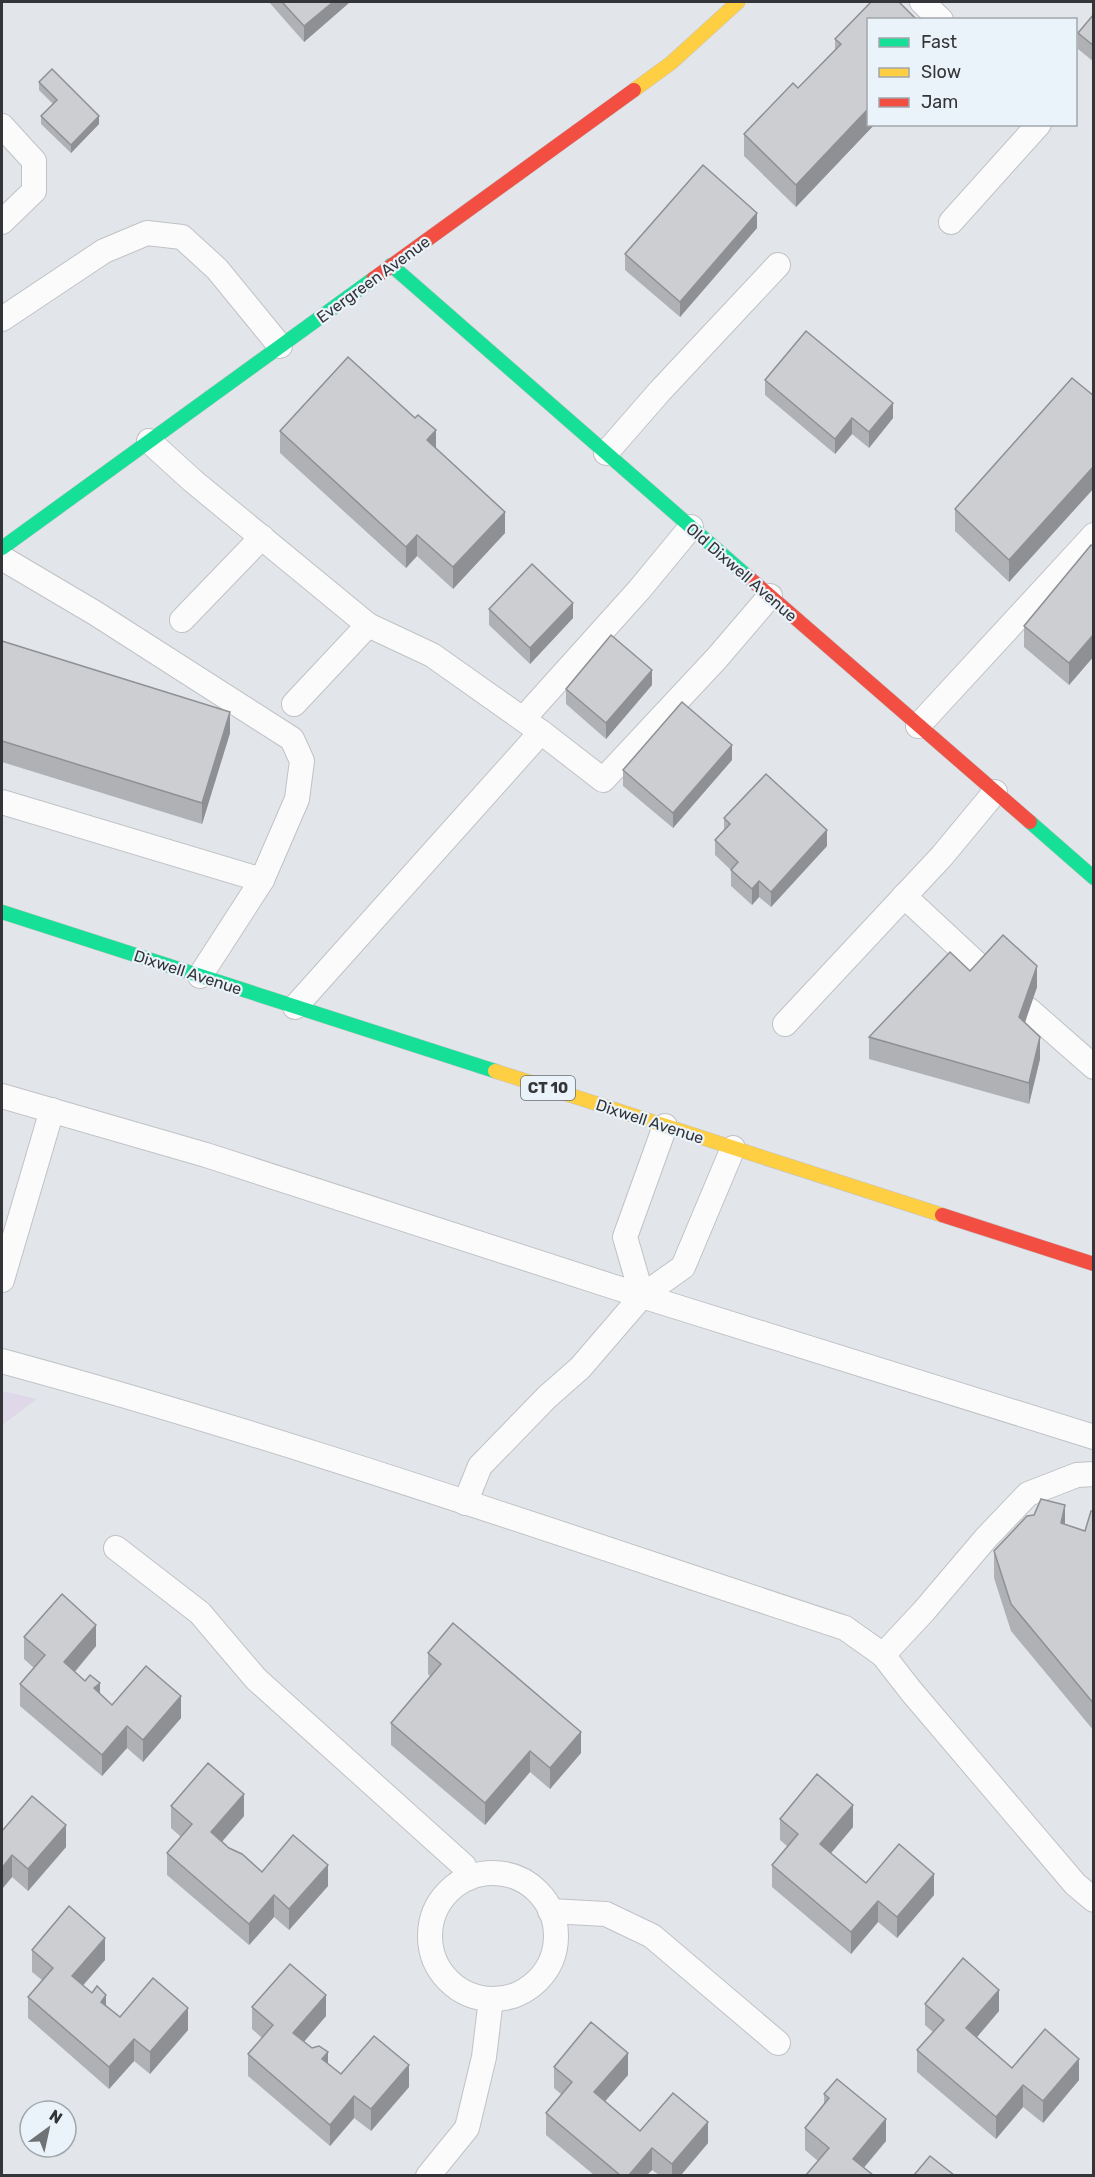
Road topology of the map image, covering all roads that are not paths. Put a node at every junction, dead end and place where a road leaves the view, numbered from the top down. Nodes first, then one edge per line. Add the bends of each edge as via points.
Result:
1 (738, 2) edge
2 (922, 2) edge
3 (939, 18) edge
4 (2, 126) edge
5 (1037, 126) edge
6 (2, 222) edge
7 (951, 222) dead end
8 (778, 265) dead end
9 (391, 266) junction
10 (2, 319) edge
11 (280, 346) junction
12 (149, 441) junction
13 (606, 453) junction
14 (691, 527) junction
15 (1094, 535) edge
16 (262, 537) junction
17 (2, 548) edge
18 (2, 558) edge
19 (770, 596) junction
20 (182, 620) dead end
21 (368, 625) junction
22 (294, 704) dead end
23 (532, 726) junction
24 (918, 726) junction
25 (995, 792) junction
26 (2, 802) edge
27 (1094, 878) edge
28 (262, 880) junction
29 (904, 896) junction
30 (2, 912) edge
31 (988, 974) edge
32 (200, 976) junction
33 (295, 1007) junction
34 (1029, 1010) edge
35 (785, 1024) dead end
36 (1094, 1067) edge
37 (2, 1096) edge
38 (52, 1110) junction
39 (665, 1126) junction
40 (733, 1148) junction
41 (1094, 1264) edge
42 (2, 1280) edge
43 (642, 1296) junction
44 (2, 1360) edge
45 (1094, 1437) edge
46 (1094, 1474) edge
47 (465, 1503) junction
48 (116, 1548) dead end
49 (883, 1655) junction
50 (469, 1878) junction
51 (1094, 1900) edge
52 (550, 1911) junction
53 (491, 1999) junction
54 (778, 2043) dead end
55 (428, 2175) edge

1 - 9 street, Evergreen Avenue via 671,63
2 - 3 lane
4 - 6 lane via 34,161 34,192
5 - 7 lane
8 - 13 lane
9 - 11 street, Evergreen Avenue
9 - 13 street, Old Dixwell Avenue
10 - 11 lane via 104,251 147,233 182,237 217,269
11 - 12 street, Evergreen Avenue
12 - 16 lane
12 - 17 street, Evergreen Avenue
13 - 14 street, Old Dixwell Avenue
14 - 19 street, Old Dixwell Avenue
14 - 23 lane
15 - 24 lane
16 - 20 lane
16 - 21 lane
18 - 28 lane via 292,739 302,761 297,799
19 - 23 lane via 603,780
19 - 24 street, Old Dixwell Avenue
21 - 22 lane
21 - 23 lane via 432,655
23 - 33 lane
24 - 25 street, Old Dixwell Avenue
25 - 27 street, Old Dixwell Avenue
25 - 29 lane
26 - 28 lane
28 - 32 lane
29 - 31 lane
29 - 35 lane
30 - 32 street, Dixwell Avenue / CT 10
32 - 33 street, Dixwell Avenue / CT 10
33 - 39 street, Dixwell Avenue / CT 10
34 - 36 lane
37 - 38 lane
38 - 42 lane
38 - 43 lane via 206,1155
39 - 40 street, Dixwell Avenue / CT 10
39 - 43 lane via 625,1237
40 - 41 street, Dixwell Avenue / CT 10
40 - 43 lane via 682,1267
43 - 45 lane
43 - 47 lane via 580,1368 480,1466
44 - 47 lane via 130,1395
46 - 49 lane via 1077,1475 1028,1494
47 - 49 lane via 845,1628
48 - 50 lane via 200,1613 256,1679 464,1866
49 - 51 lane via 1067,1875
50 - 52 lane via 493,1873 516,1878 537,1892
50 - 53 lane via 454,1886 439,1904 431,1927 432,1952 447,1980 467,1994
52 - 53 lane via 555,1944 542,1975 515,1995
52 - 54 lane via 606,1914 652,1936
53 - 55 lane via 484,2057 467,2128

